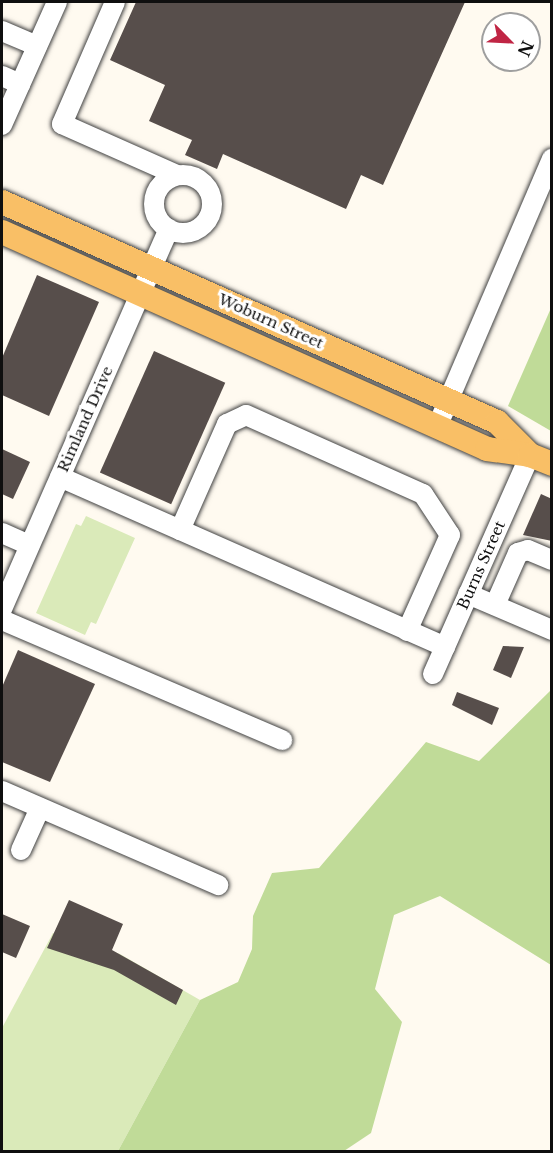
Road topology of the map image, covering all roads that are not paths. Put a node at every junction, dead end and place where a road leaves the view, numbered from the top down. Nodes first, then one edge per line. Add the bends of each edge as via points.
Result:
1 (57, 2) edge
2 (115, 2) edge
3 (2, 30) edge
4 (37, 46) junction
5 (2, 76) edge
6 (20, 84) junction
7 (2, 125) edge
8 (552, 159) edge
9 (177, 175) junction
10 (2, 202) edge
11 (169, 230) junction
12 (2, 232) edge
13 (152, 269) junction
14 (140, 294) junction
15 (449, 400) junction
16 (437, 427) junction
17 (541, 460) edge
18 (60, 477) junction
19 (180, 530) junction
20 (2, 533) edge
21 (29, 545) junction
22 (552, 560) edge
23 (468, 594) junction
24 (495, 605) junction
25 (2, 609) edge
26 (2, 620) edge
27 (552, 630) edge
28 (407, 631) junction
29 (445, 647) junction
30 (433, 674) dead end
31 (282, 740) dead end
32 (2, 791) edge
33 (39, 808) junction
34 (21, 850) dead end
35 (218, 885) dead end

1 - 4 street
2 - 9 street via 63,124
3 - 4 street
4 - 6 street
5 - 6 street
6 - 7 street
8 - 15 street
9 - 11 street via 162,183 154,199 156,217
9 - 11 street via 202,181 212,207 196,230
10 - 13 main road, Woburn Street
11 - 13 street, Rimland Drive
12 - 14 main road, Woburn Street
13 - 14 street, Rimland Drive
13 - 15 main road, Woburn Street
14 - 16 main road, Woburn Street
14 - 18 street, Rimland Drive
15 - 16 street
15 - 17 main road, Woburn Street via 497,422
16 - 17 main road, Woburn Street via 487,449
17 - 23 street, Burns Street
18 - 19 street
18 - 21 street, Rimland Drive
19 - 28 street
19 - 28 street via 227,424 246,416 423,494 450,535
20 - 21 street
21 - 25 street, Rimland Drive
22 - 24 street via 528,550 518,553
23 - 24 street
23 - 29 street, Burns Street
24 - 27 street
26 - 31 street
28 - 29 street
29 - 30 street, Burns Street
32 - 33 street
33 - 34 street
33 - 35 street

